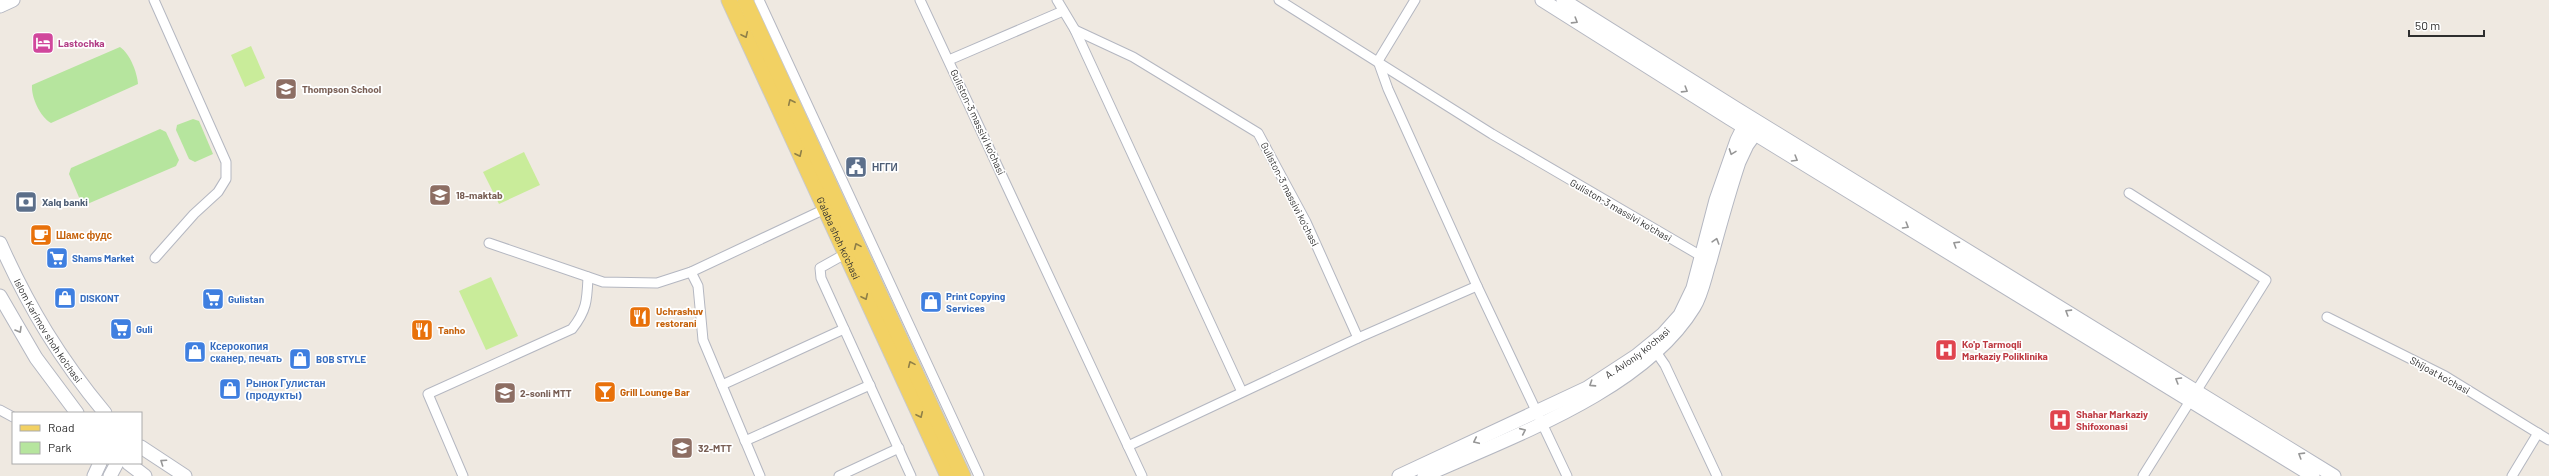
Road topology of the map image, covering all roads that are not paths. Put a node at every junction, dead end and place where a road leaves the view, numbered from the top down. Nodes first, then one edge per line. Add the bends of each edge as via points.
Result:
1 (13, 0) edge
2 (154, 0) edge
3 (729, 0) edge
4 (745, 0) edge
5 (759, 0) edge
6 (920, 0) edge
7 (1057, 0) edge
8 (1279, 0) edge
9 (1415, 0) edge
10 (1542, 0) edge
11 (1563, 0) edge
12 (0, 6) edge
13 (1062, 11) junction
14 (1075, 30) junction
15 (949, 60) junction
16 (1378, 61) junction
17 (1746, 121) junction
18 (1759, 129) junction
19 (836, 184) junction
20 (2129, 193) dead end
21 (825, 209) junction
22 (0, 243) edge
23 (489, 243) dead end
24 (845, 254) junction
25 (1701, 256) junction
26 (155, 258) dead end
27 (690, 272) junction
28 (588, 277) junction
29 (1477, 286) junction
30 (0, 296) edge
31 (2327, 317) dead end
32 (844, 329) junction
33 (1358, 338) junction
34 (1656, 352) junction
35 (722, 385) junction
36 (870, 385) junction
37 (1242, 392) junction
38 (2193, 396) junction
39 (0, 410) edge
40 (77, 412) edge
41 (103, 412) edge
42 (12, 416) edge
43 (1540, 418) junction
44 (2538, 433) junction
45 (2549, 440) edge
46 (745, 441) junction
47 (1128, 446) junction
48 (142, 448) edge
49 (899, 448) junction
50 (100, 464) edge
51 (116, 464) edge
52 (129, 464) edge
53 (94, 476) edge
54 (110, 476) edge
55 (145, 476) edge
56 (185, 476) edge
57 (463, 476) edge
58 (760, 476) edge
59 (839, 476) edge
60 (911, 476) edge
61 (948, 476) edge
62 (962, 476) edge
63 (979, 476) edge
64 (1142, 476) edge
65 (1399, 476) edge
66 (1424, 476) edge
67 (1568, 476) edge
68 (1717, 476) edge
69 (2143, 476) edge
70 (2313, 476) edge
71 (2334, 476) edge
72 (2512, 476) edge

1 - 12 street
2 - 26 street via 226,162 226,179 218,192 194,214
3 -> 21 main road, G'alaba shoh ko'chasi
19 -> 4 main road, G'alaba shoh ko'chasi
5 - 19 street
6 - 15 street, Guliston-3 massivi ko'chasi
7 - 13 street
8 - 16 street, Guliston-3 massivi ko'chasi
9 - 16 street
10 -> 17 street
11 - 17 street
13 - 14 street
13 - 15 street, Guliston-3 massivi ko'chasi
14 - 33 street, Guliston-3 massivi ko'chasi via 1132,57 1258,133 1306,222
14 - 37 street
15 - 47 street, Guliston-3 massivi ko'chasi
16 - 25 street, Guliston-3 massivi ko'chasi via 1524,154
16 - 29 street via 1388,90
17 - 18 street
17 -> 25 street, A. Avloniy ko'chasi via 1716,200
34 -> 18 street, A. Avloniy ko'chasi via 1669,342 1695,306 1736,170
18 - 38 street
62 -> 19 main road, G'alaba shoh ko'chasi
19 - 63 street
20 - 38 street via 2266,280
21 - 24 main road, G'alaba shoh ko'chasi
21 - 27 street
22 - 41 street, Islom Karimov shoh ko'chasi via 20,287 57,352
23 - 28 street
24 - 32 street via 820,268 821,278
24 -> 61 main road, G'alaba shoh ko'chasi
25 -> 43 street, A. Avloniy ko'chasi via 1693,288 1680,315 1663,334 1636,356
27 - 28 street via 657,283 603,282
27 - 35 street via 698,286 703,340
28 - 57 street via 587,301 583,315 572,329 428,394
29 - 33 street
29 - 43 street
30 -> 40 street, Islom Karimov shoh ko'chasi via 36,358
31 - 44 street, Shijoat ko'chasi via 2445,376
32 - 35 street
32 - 36 street
33 - 37 street
34 - 43 street, A. Avloniy ko'chasi via 1592,397
34 - 68 street via 1666,365
35 - 46 street
36 - 46 street
36 - 49 street
37 - 47 street
38 - 69 street
38 - 70 street
71 -> 38 street
39 - 42 street
43 -> 65 street, A. Avloniy ko'chasi
66 -> 43 street, A. Avloniy ko'chasi
43 - 67 street
44 - 45 street, Shijoat ko'chasi
44 - 72 street
46 - 58 street
47 - 64 street, Guliston-3 massivi ko'chasi
56 -> 48 street
49 - 59 street
49 - 60 street
50 - 53 street
51 - 54 street
52 - 55 street

